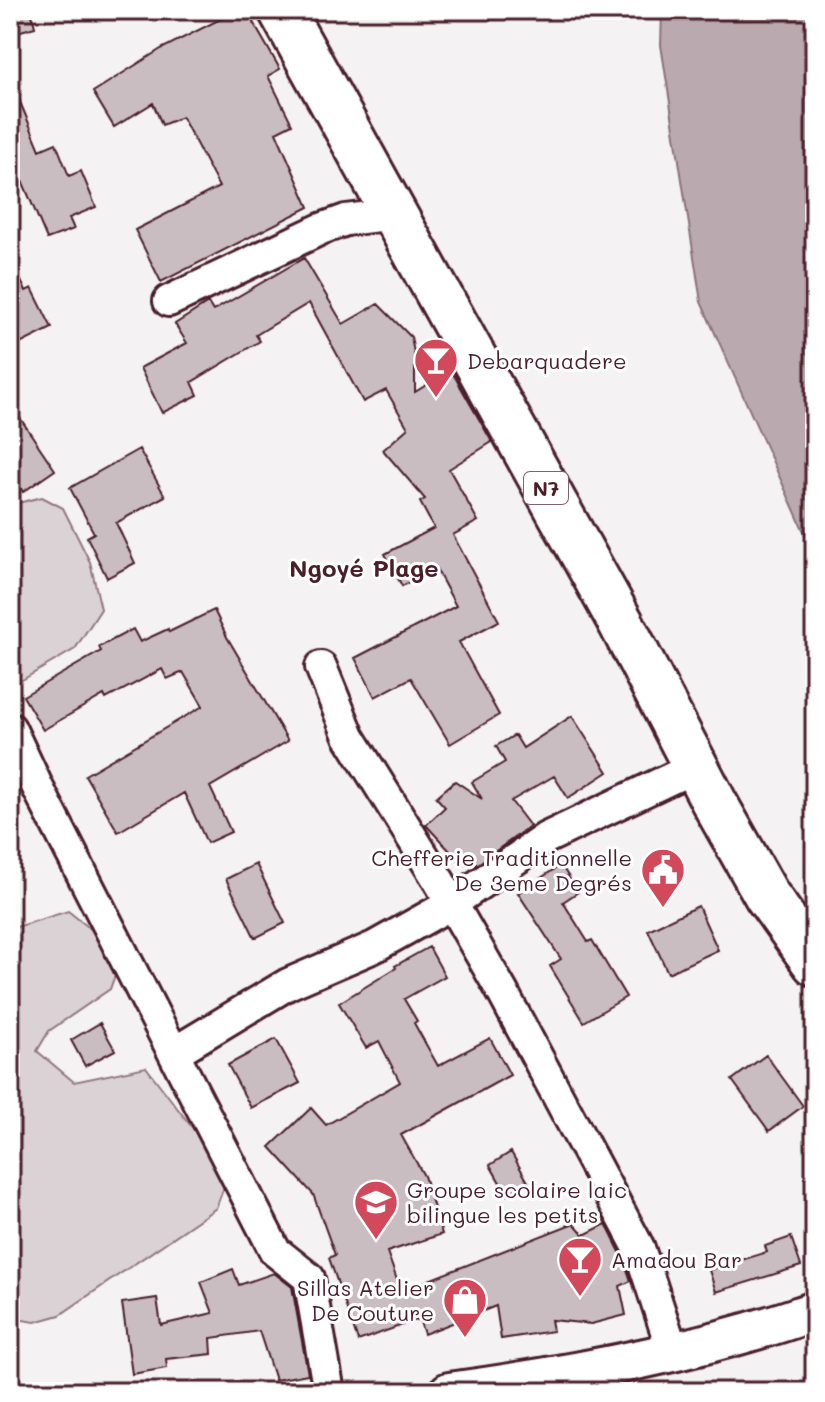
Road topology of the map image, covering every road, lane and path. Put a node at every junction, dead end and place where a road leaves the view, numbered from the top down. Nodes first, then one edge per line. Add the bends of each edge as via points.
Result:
1 (281, 10) edge
2 (394, 214) junction
3 (169, 301) dead end
4 (321, 667) dead end
5 (10, 728) edge
6 (697, 766) junction
7 (451, 904) junction
8 (815, 963) edge
9 (175, 1052) junction
10 (815, 1311) edge
11 (673, 1352) junction
12 (494, 1389) edge
13 (329, 1392) edge
14 (449, 1392) edge

1 - 2 highway, N7
2 - 3 street via 321,229
2 - 6 highway, N7
4 - 7 street via 349,736
5 - 9 street
6 - 7 street via 546,838
6 - 8 highway, N7 via 767,896
7 - 9 street via 374,947 288,984
7 - 11 street via 639,1248
9 - 13 street via 275,1251 309,1278
10 - 11 main road
11 - 12 main road
12 - 14 main road

